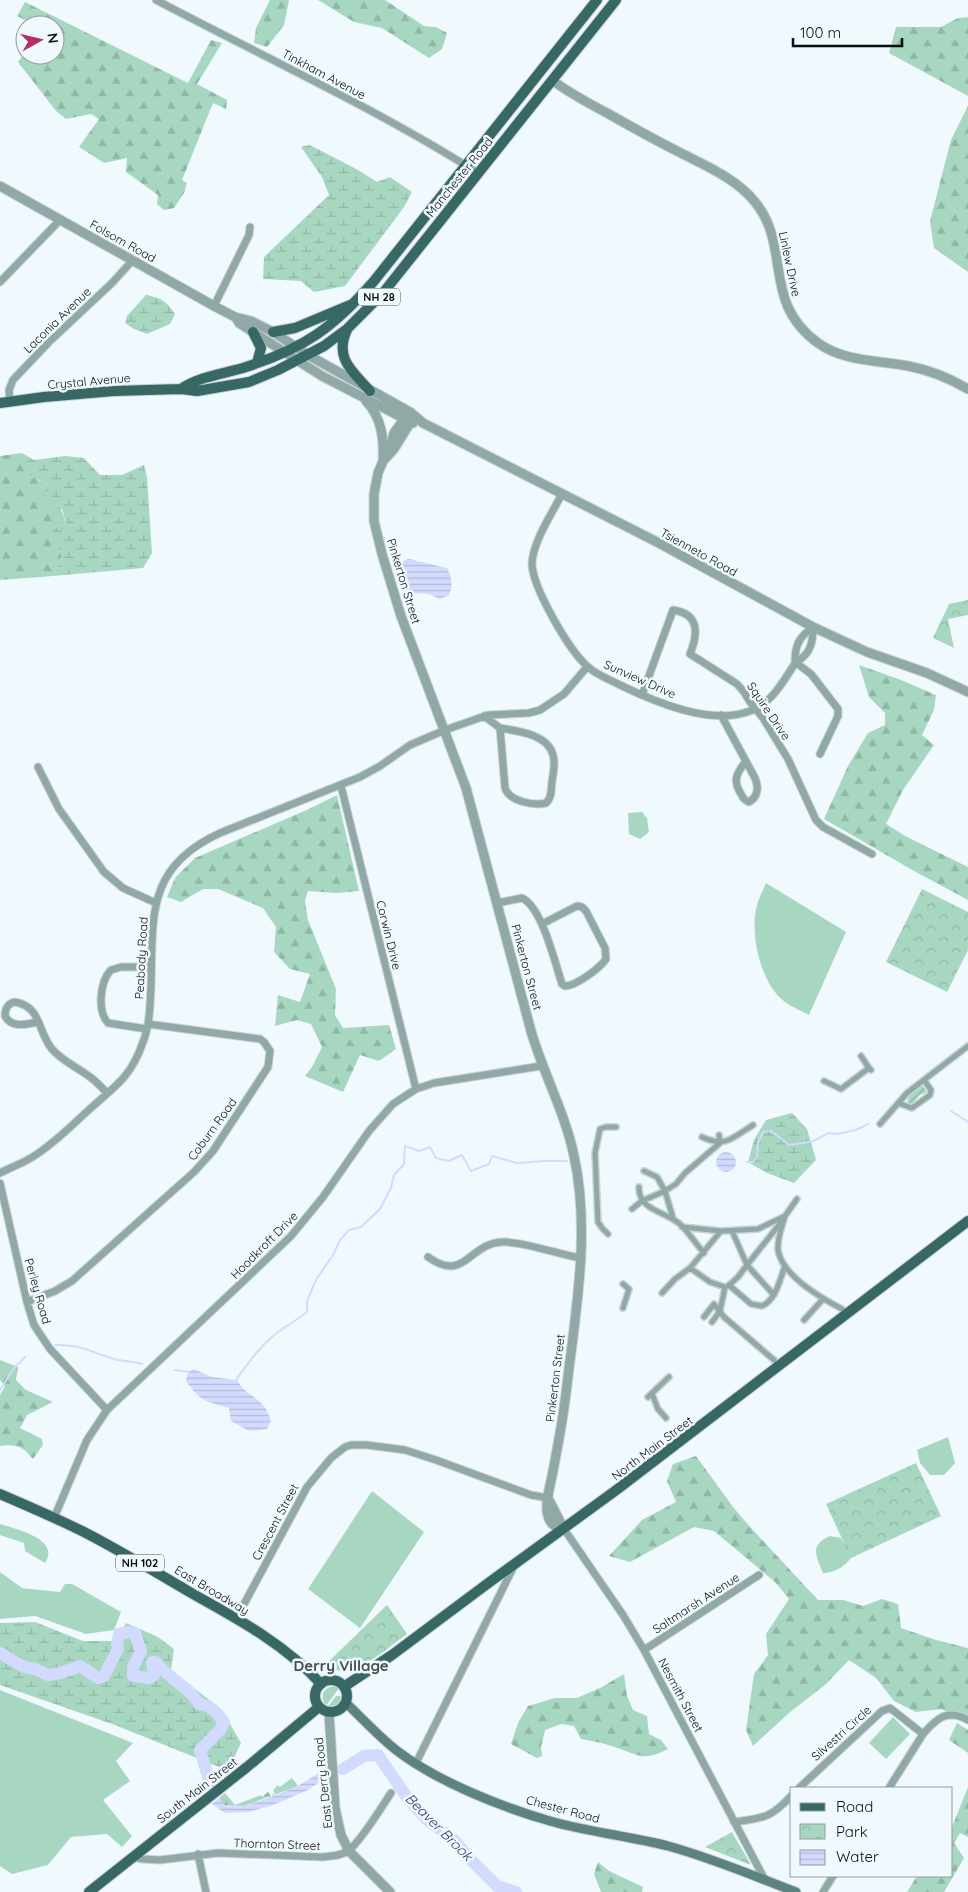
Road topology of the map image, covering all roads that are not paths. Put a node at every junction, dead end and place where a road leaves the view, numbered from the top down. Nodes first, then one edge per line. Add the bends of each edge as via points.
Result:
1 (156, 0) edge
2 (597, 0) edge
3 (616, 0) edge
4 (552, 80) junction
5 (466, 166) junction
6 (478, 173) junction
7 (0, 186) edge
8 (60, 220) junction
9 (250, 227) dead end
10 (132, 261) junction
11 (0, 282) edge
12 (353, 304) junction
13 (214, 306) junction
14 (235, 317) junction
15 (348, 329) junction
16 (253, 332) junction
17 (273, 332) junction
18 (296, 347) junction
19 (285, 352) junction
20 (308, 355) junction
21 (298, 361) junction
22 (257, 363) junction
23 (181, 389) junction
24 (968, 389) edge
25 (366, 394) junction
26 (5, 402) edge
27 (410, 412) junction
28 (406, 421) junction
29 (423, 423) junction
30 (385, 458) junction
31 (562, 494) junction
32 (813, 627) junction
33 (795, 662) junction
34 (588, 667) junction
35 (968, 692) edge
36 (642, 695) junction
37 (756, 708) junction
38 (721, 715) junction
39 (484, 716) junction
40 (500, 728) junction
41 (445, 730) junction
42 (820, 754) dead end
43 (746, 761) junction
44 (38, 767) dead end
45 (341, 786) junction
46 (872, 854) dead end
47 (156, 903) junction
48 (497, 903) junction
49 (542, 924) junction
50 (151, 967) junction
51 (38, 1022) junction
52 (147, 1026) junction
53 (968, 1046) edge
54 (860, 1056) dead end
55 (541, 1066) junction
56 (924, 1080) junction
57 (824, 1081) dead end
58 (416, 1089) junction
59 (107, 1093) junction
60 (898, 1103) junction
61 (880, 1124) dead end
62 (753, 1125) dead end
63 (616, 1127) dead end
64 (719, 1135) dead end
65 (702, 1137) dead end
66 (720, 1143) junction
67 (644, 1171) dead end
68 (0, 1173) edge
69 (0, 1183) edge
70 (639, 1188) dead end
71 (665, 1191) junction
72 (797, 1199) dead end
73 (642, 1201) junction
74 (632, 1209) dead end
75 (786, 1216) junction
76 (673, 1218) junction
77 (968, 1221) edge
78 (682, 1226) junction
79 (721, 1231) junction
80 (732, 1231) junction
81 (608, 1234) dead end
82 (704, 1253) junction
83 (428, 1256) dead end
84 (580, 1258) junction
85 (747, 1266) junction
86 (785, 1266) junction
87 (690, 1268) junction
88 (623, 1284) dead end
89 (727, 1286) junction
90 (662, 1293) dead end
91 (774, 1295) junction
92 (823, 1299) junction
93 (27, 1302) junction
94 (623, 1308) dead end
95 (842, 1309) dead end
96 (720, 1311) junction
97 (704, 1317) dead end
98 (804, 1320) dead end
99 (712, 1322) dead end
100 (774, 1360) dead end
101 (668, 1377) dead end
102 (107, 1410) junction
103 (666, 1418) dead end
104 (0, 1494) edge
105 (548, 1498) junction
106 (54, 1518) junction
107 (564, 1529) junction
108 (515, 1564) junction
109 (759, 1576) dead end
110 (236, 1619) junction
111 (644, 1650) junction
112 (320, 1684) junction
113 (345, 1686) junction
114 (346, 1703) junction
115 (319, 1707) junction
116 (329, 1712) junction
117 (968, 1720) edge
118 (923, 1734) junction
119 (416, 1763) junction
120 (800, 1787) edge
121 (890, 1787) edge
122 (391, 1794) dead end
123 (790, 1798) edge
124 (734, 1822) junction
125 (349, 1851) junction
126 (198, 1854) junction
127 (133, 1857) junction
128 (832, 1877) edge
129 (765, 1880) junction
130 (88, 1892) edge
131 (206, 1892) edge
132 (390, 1892) edge
133 (796, 1892) edge
134 (823, 1892) edge

1 - 5 street, Tinkham Avenue via 396,124
2 - 5 main road, Manchester Road / NH 28
3 - 4 main road, Manchester Road / NH 28
4 - 6 main road, Manchester Road / NH 28
4 - 24 street, Linlew Drive via 713,170 746,192 768,225 781,290 789,311 803,331 819,344 853,358 932,372
5 - 6 street, Tinkham Avenue
5 - 12 main road, Manchester Road / NH 28
6 - 15 main road, Manchester Road / NH 28 via 383,293
7 - 8 street, Folsom Road
8 - 10 street, Folsom Road
8 - 11 street
9 - 13 street via 249,236
10 - 13 street, Folsom Road
10 - 26 street, Laconia Avenue via 13,380
12 - 17 main road via 294,328
12 - 18 main road, Manchester Road / NH 28 via 340,317
13 - 14 street, Folsom Road
14 - 16 street, Folsom Road
14 - 17 street, Folsom Road
15 - 20 main road, Manchester Road / NH 28
15 - 25 main road via 341,344 344,359
16 - 19 street, Folsom Road
16 - 22 main road via 261,348
17 - 18 street, Folsom Road
18 - 19 main road, Crystal Avenue / NH 28
18 - 20 street, Folsom Road
19 - 21 street, Folsom Road
19 - 22 main road, Crystal Avenue / NH 28
20 - 21 main road, Crystal Avenue / NH 28
20 - 25 street, Tsienneto Road
21 - 23 main road, Crystal Avenue / NH 28 via 234,386 197,391
21 - 25 street, Tsienneto Road via 322,376
22 - 23 main road, Crystal Avenue / NH 28 via 194,381
23 - 26 main road, Crystal Avenue / NH 28 via 86,392
25 - 27 street, Tsienneto Road
25 - 28 street, Tsienneto Road
25 - 30 street via 379,420
27 - 28 street, Pinkerton Street
27 - 29 street, Tsienneto Road
28 - 29 street, Tsienneto Road
28 - 30 street, Pinkerton Street via 394,433
29 - 31 street, Tsienneto Road
30 - 41 street, Pinkerton Street via 373,499 376,532 401,616
31 - 32 street, Tsienneto Road
31 - 34 street, Sunview Drive via 540,538 532,566 556,623
32 - 33 street, Sunview Drive via 802,635
32 - 33 street, Sunview Drive via 813,640 804,656
32 - 35 street, Tsienneto Road
33 - 37 street, Sunview Drive via 777,690
33 - 42 street via 811,674 838,709 838,716
34 - 36 street, Sunview Drive
34 - 39 street, Peabody Road via 564,694 540,710
36 - 37 street, Squire Drive via 673,610 689,617 696,628 690,654 737,684
36 - 38 street, Sunview Drive via 678,708
37 - 38 street, Sunview Drive
37 - 46 street, Squire Drive via 788,759 816,820
38 - 43 street
39 - 40 street
39 - 41 street, Peabody Road
40 - 40 street via 529,735 550,748 554,765 550,799 546,804 515,799 507,793
41 - 45 street, Peabody Road via 410,745 375,770
41 - 48 street, Pinkerton Street via 466,788
43 - 43 street via 735,782 744,800 749,802 755,797 758,787
44 - 47 street via 59,809 104,872 123,888
45 - 47 street, Peabody Road via 202,842 173,866
45 - 58 street, Corwin Drive
47 - 50 street, Peabody Road
48 - 49 street via 524,899
48 - 55 street, Pinkerton Street
49 - 49 street via 565,986 573,985 605,962 605,948 584,908 577,906
50 - 52 street, Peabody Road
50 - 52 street, Coburn Road via 111,970 104,982 102,1004 104,1017 111,1024
51 - 51 street via 33,1010 24,1004 13,1002 7,1008 6,1016 10,1023
51 - 59 street via 53,1050
52 - 59 street, Peabody Road via 130,1069
52 - 93 street, Coburn Road via 260,1039 270,1050 268,1067 213,1150 194,1172 72,1281
53 - 56 street
54 - 57 street via 870,1069 841,1089
55 - 58 street, Hoodkroft Drive via 442,1081
55 - 84 street, Pinkerton Street via 567,1129 577,1169 582,1215
56 - 60 street
56 - 60 street via 930,1094 912,1108
58 - 102 street, Hoodkroft Drive via 393,1104 377,1120 291,1236
59 - 68 street, Peabody Road via 44,1150
60 - 61 street
62 - 66 street
63 - 81 street via 600,1129 595,1148 598,1222
64 - 66 street
65 - 66 street
66 - 71 street
67 - 71 street via 657,1177
69 - 93 street, Perley Road
70 - 73 street
71 - 73 street
71 - 76 street
72 - 75 street
73 - 74 street
73 - 76 street
75 - 80 street via 758,1228
75 - 85 street
75 - 86 street via 778,1242
76 - 78 street
77 - 107 main road, North Main Street
78 - 79 street
78 - 82 street
79 - 80 street
79 - 82 street
80 - 85 street
82 - 87 street
83 - 84 street via 448,1267 458,1265 489,1244 506,1242
84 - 105 street, Pinkerton Street via 565,1397
85 - 89 street
85 - 91 street
86 - 91 street
86 - 92 street
87 - 89 street via 710,1282
87 - 90 street
88 - 94 street via 629,1289
89 - 91 street via 755,1306 766,1305
89 - 96 street
92 - 95 street
92 - 98 street
93 - 102 street, Perley Road via 34,1325 46,1345
96 - 97 street via 714,1304
96 - 99 street
96 - 100 street
101 - 103 street via 650,1395
102 - 106 street, Hoodkroft Drive via 87,1440
104 - 106 main road, East Broadway / NH 102
105 - 107 street, Pinkerton Street via 548,1517 555,1526
105 - 110 street, Crescent Street via 531,1496 418,1454 351,1445 338,1452 307,1487
106 - 110 main road, East Broadway / NH 102 via 106,1543
107 - 108 main road, North Main Street
107 - 111 street, Nesmith Street
108 - 113 main road, North Main Street
108 - 119 street
109 - 111 street, Saltmarsh Avenue
110 - 112 main road, East Broadway / NH 102 via 300,1664
111 - 124 street, Nesmith Street
112 - 113 main road via 332,1680
112 - 115 main road via 315,1694
113 - 114 main road
114 - 116 main road via 339,1711
114 - 119 main road, Chester Road
115 - 116 main road
115 - 127 main road, South Main Street
116 - 125 street, East Derry Road via 336,1817
117 - 118 street via 954,1715 942,1717 936,1719
118 - 120 street, Silvestri Circle via 894,1710 884,1710
118 - 121 street
119 - 129 main road, Chester Road via 448,1781 531,1815 667,1846
122 - 125 street
123 - 124 street via 772,1814
124 - 129 street, Nesmith Street
125 - 126 street, Thornton Street via 323,1857
125 - 132 street, East Derry Road
126 - 127 street, Thornton Street via 160,1860
126 - 131 street
127 - 130 main road, South Main Street
128 - 134 street
129 - 133 main road, Chester Road

